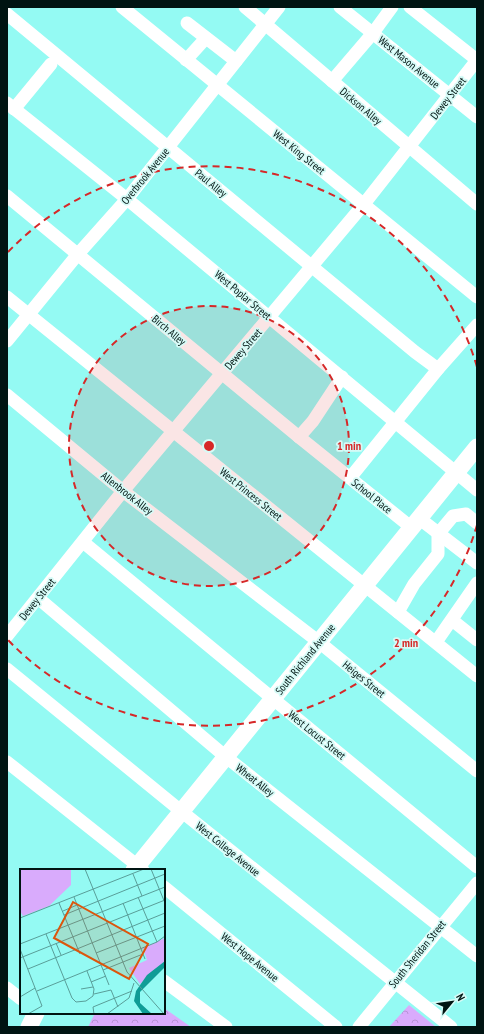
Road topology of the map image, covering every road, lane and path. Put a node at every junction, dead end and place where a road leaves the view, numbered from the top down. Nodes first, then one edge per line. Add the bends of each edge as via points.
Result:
1 (122, 7) edge
2 (245, 7) edge
3 (279, 7) edge
4 (340, 7) edge
5 (392, 7) edge
6 (410, 7) edge
7 (7, 14) edge
8 (187, 23) dead end
9 (266, 24) junction
10 (373, 33) junction
11 (206, 38) junction
12 (186, 60) junction
13 (477, 60) edge
14 (236, 61) junction
15 (51, 64) dead end
16 (332, 81) junction
17 (217, 85) junction
18 (450, 95) junction
19 (11, 106) edge
20 (477, 116) edge
21 (409, 147) junction
22 (168, 148) junction
23 (7, 196) edge
24 (127, 199) junction
25 (364, 204) junction
26 (477, 204) edge
27 (78, 254) junction
28 (313, 266) junction
29 (7, 297) edge
30 (477, 297) edge
31 (29, 315) junction
32 (270, 317) junction
33 (477, 325) edge
34 (7, 341) edge
35 (438, 369) junction
36 (222, 373) junction
37 (342, 377) junction
38 (7, 395) edge
39 (396, 422) junction
40 (174, 430) junction
41 (299, 437) junction
42 (477, 447) edge
43 (332, 464) joint
44 (457, 473) junction
45 (350, 478) junction
46 (477, 490) edge
47 (123, 491) junction
48 (477, 523) edge
49 (416, 524) junction
50 (438, 534) junction
51 (83, 542) junction
52 (477, 563) edge
53 (477, 583) edge
54 (366, 585) junction
55 (250, 589) joint
56 (38, 598) junction
57 (398, 612) junction
58 (452, 620) junction
59 (7, 636) edge
60 (477, 640) edge
61 (319, 642) junction
62 (436, 642) junction
63 (7, 669) edge
64 (477, 676) edge
65 (273, 698) junction
66 (226, 757) junction
67 (7, 762) edge
68 (477, 771) edge
69 (181, 811) junction
70 (477, 867) edge
71 (138, 868) edge
72 (477, 883) edge
73 (165, 888) edge
74 (440, 926) junction
75 (477, 956) edge
76 (165, 982) edge
77 (395, 982) junction
78 (7, 988) edge
79 (20, 998) edge
80 (36, 1014) edge
81 (29, 1027) edge
82 (226, 1027) edge
83 (336, 1027) edge
84 (358, 1027) edge
85 (451, 1027) edge

1 - 12 street, West King Street
2 - 9 street, Dickson Alley
3 - 9 street, Overbrook Avenue
4 - 10 street, West Mason Avenue
5 - 10 street
6 - 13 street
7 - 22 street, Paul Alley
8 - 11 street
9 - 14 street, Overbrook Avenue
9 - 16 street, Dickson Alley
10 - 16 street
10 - 18 street, West Mason Avenue
11 - 12 street
11 - 14 street
12 - 17 street, West King Street
13 - 18 street, Dewey Street
14 - 17 street, Overbrook Avenue
15 - 19 street
16 - 21 street, Dickson Alley
17 - 22 street, Overbrook Avenue
17 - 25 street, West King Street
18 - 20 street, West Mason Avenue
18 - 21 street, Dewey Street
19 - 24 street, West Poplar Street
21 - 25 street, Dewey Street
21 - 26 street, Dickson Alley
22 - 24 street, Overbrook Avenue
22 - 28 street, Paul Alley
23 - 27 street, Birch Alley
24 - 27 street, Overbrook Avenue
24 - 32 street, West Poplar Street
25 - 28 street, Dewey Street
25 - 30 street, West King Street
27 - 31 street, Overbrook Avenue
27 - 36 street, Birch Alley
28 - 32 street, Dewey Street
28 - 35 street, Paul Alley
29 - 31 street, West Princess Street
31 - 34 street, Overbrook Avenue
31 - 40 street, West Princess Street
32 - 36 street, Dewey Street
32 - 37 street, West Poplar Street
33 - 35 street
35 - 39 street
36 - 40 street, Dewey Street
36 - 41 street, Birch Alley
37 - 39 street, West Poplar Street
37 - 41 street via 313,421
38 - 47 street, Allenbrook Alley
39 - 44 street, West Poplar Street
39 - 45 street
40 - 47 street, Dewey Street
40 - 54 street, West Princess Street
41 - 43 street, Birch Alley
42 - 44 main road, South Richland Avenue
43 - 45 street, School Place
44 - 46 street, West Poplar Street
44 - 49 main road, South Richland Avenue
45 - 49 street, School Place
47 - 51 street, Dewey Street
47 - 55 street, Allenbrook Alley
48 - 50 street via 466,514 453,516
49 - 50 street, School Place
49 - 54 main road, South Richland Avenue
50 - 52 street, School Place
50 - 57 street via 438,554 414,584
51 - 56 street, Dewey Street
51 - 65 street, West Locust Street
53 - 58 street
54 - 57 street, West Princess Street
54 - 61 main road, South Richland Avenue
55 - 61 street, Heiges Street
56 - 59 street, Dewey Street
56 - 66 street, Wheat Alley
57 - 62 street, West Princess Street
58 - 60 street
58 - 62 street
61 - 65 main road, South Richland Avenue
61 - 68 street, Heiges Street
62 - 64 street, West Princess Street
63 - 69 street, West College Avenue
65 - 66 main road, South Richland Avenue
65 - 70 street, West Locust Street
66 - 69 main road, South Richland Avenue
66 - 74 street, Wheat Alley
67 - 71 street
69 - 71 main road, South Richland Avenue
69 - 77 street, West College Avenue
72 - 74 street, South Sheridan Street
73 - 83 street, West Hope Avenue
74 - 75 street, Wheat Alley
74 - 77 street, South Sheridan Street
76 - 82 street
77 - 84 street, South Sheridan Street
77 - 85 street, West College Avenue
78 - 79 street
80 - 81 main road

